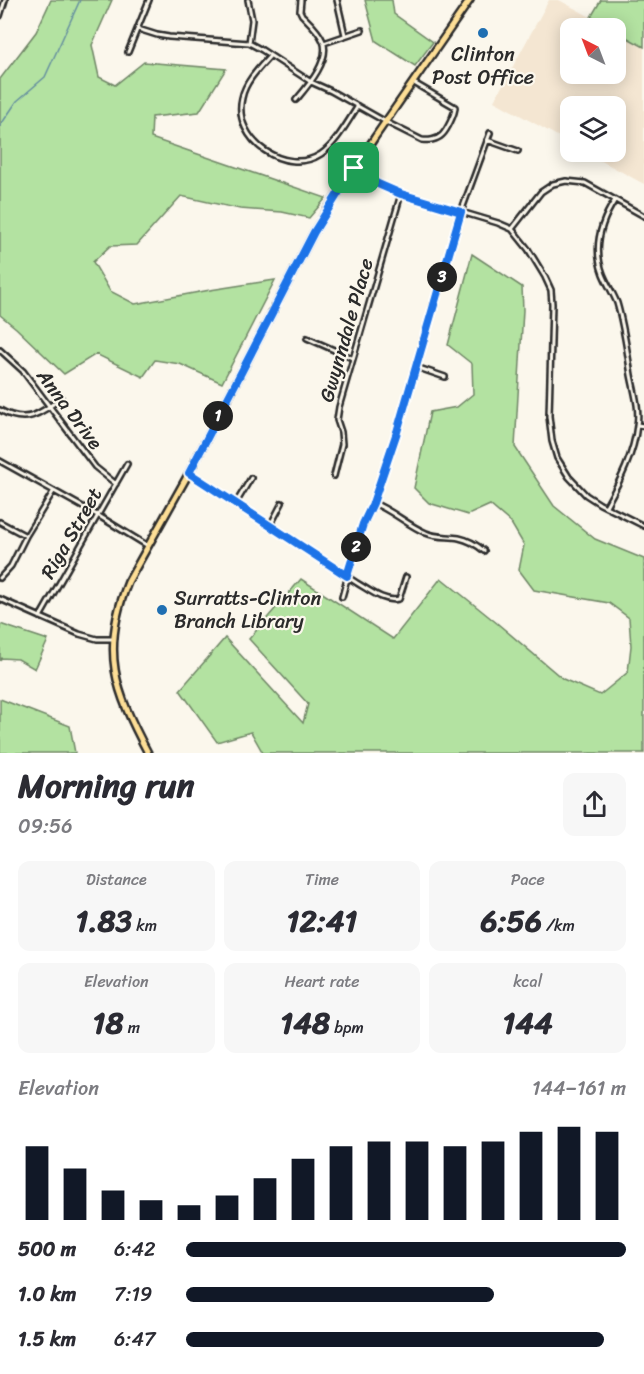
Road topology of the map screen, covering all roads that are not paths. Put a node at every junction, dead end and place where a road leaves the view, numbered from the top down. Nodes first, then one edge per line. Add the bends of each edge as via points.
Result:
1 (5, 0) edge
2 (150, 0) edge
3 (248, 0) edge
4 (301, 0) edge
5 (337, 0) edge
6 (470, 0) edge
7 (2, 6) edge
8 (0, 16) edge
9 (138, 29) junction
10 (362, 30) dead end
11 (345, 35) junction
12 (249, 43) junction
13 (324, 43) junction
14 (128, 52) dead end
15 (270, 56) junction
16 (311, 82) junction
17 (412, 82) junction
18 (296, 100) dead end
19 (358, 106) junction
20 (386, 122) junction
21 (490, 133) dead end
22 (487, 140) junction
23 (518, 151) dead end
24 (354, 168) junction
25 (401, 194) junction
26 (615, 200) junction
27 (461, 212) junction
28 (644, 216) edge
29 (512, 230) junction
30 (307, 338) dead end
31 (0, 350) edge
32 (352, 358) junction
33 (416, 367) junction
34 (445, 377) dead end
35 (61, 398) dead end
36 (49, 407) junction
37 (0, 410) edge
38 (637, 425) junction
39 (644, 426) edge
40 (0, 461) edge
41 (128, 464) dead end
42 (189, 473) junction
43 (334, 476) dead end
44 (251, 478) dead end
45 (117, 484) junction
46 (53, 492) junction
47 (236, 503) junction
48 (282, 503) dead end
49 (373, 503) junction
50 (606, 506) junction
51 (99, 516) junction
52 (0, 522) edge
53 (270, 526) junction
54 (644, 526) edge
55 (26, 536) junction
56 (148, 546) junction
57 (484, 551) dead end
58 (347, 576) junction
59 (406, 577) dead end
60 (0, 578) edge
61 (342, 597) dead end
62 (0, 599) edge
63 (40, 617) junction
64 (113, 639) junction
65 (148, 753) edge

1 - 7 street
2 - 9 street
3 - 12 street via 252,20
4 - 13 street via 302,15
5 - 11 street
6 - 17 main road
7 - 8 street
9 - 12 street via 169,37
9 - 14 street
10 - 11 street
11 - 13 street
12 - 15 street
13 - 16 street via 324,57
15 - 16 street
15 - 19 street via 250,79 240,109 248,134 272,156 298,161 321,154 331,146
16 - 18 street
16 - 19 street
17 - 20 main road
17 - 20 street via 455,107 442,135 426,141
19 - 20 street
20 - 24 main road
21 - 22 street
22 - 23 street
22 - 27 street
24 - 25 street
24 - 42 main road via 314,232
25 - 27 street
25 - 32 street, Gwynndale Place
26 - 28 street
26 - 29 street via 585,183 559,183 541,192
26 - 38 street via 602,226 598,254 624,332
27 - 29 street
27 - 33 street
29 - 50 street via 540,268 550,290 549,416 554,450 569,477 593,500
30 - 32 street
31 - 36 street, Anna Drive via 23,371
32 - 43 street, Gwynndale Place via 337,415 342,444
33 - 34 street
33 - 49 street
35 - 36 street
36 - 37 street via 23,418
36 - 45 street, Anna Drive via 95,467
38 - 39 street
38 - 50 street via 630,456
40 - 46 street
41 - 45 street, Riga Street
42 - 47 street
42 - 56 main road
44 - 47 street
45 - 51 street, Riga Street
46 - 51 street
46 - 55 street
47 - 53 street
48 - 53 street
49 - 57 street via 424,532 465,540
49 - 58 street
50 - 54 street
51 - 56 street
51 - 63 street, Riga Street
52 - 55 street
53 - 58 street
55 - 60 street via 11,566
56 - 64 main road via 121,600
58 - 59 street via 393,600 399,599
58 - 61 street
62 - 63 street
63 - 64 street via 79,634
64 - 65 main road via 121,696

